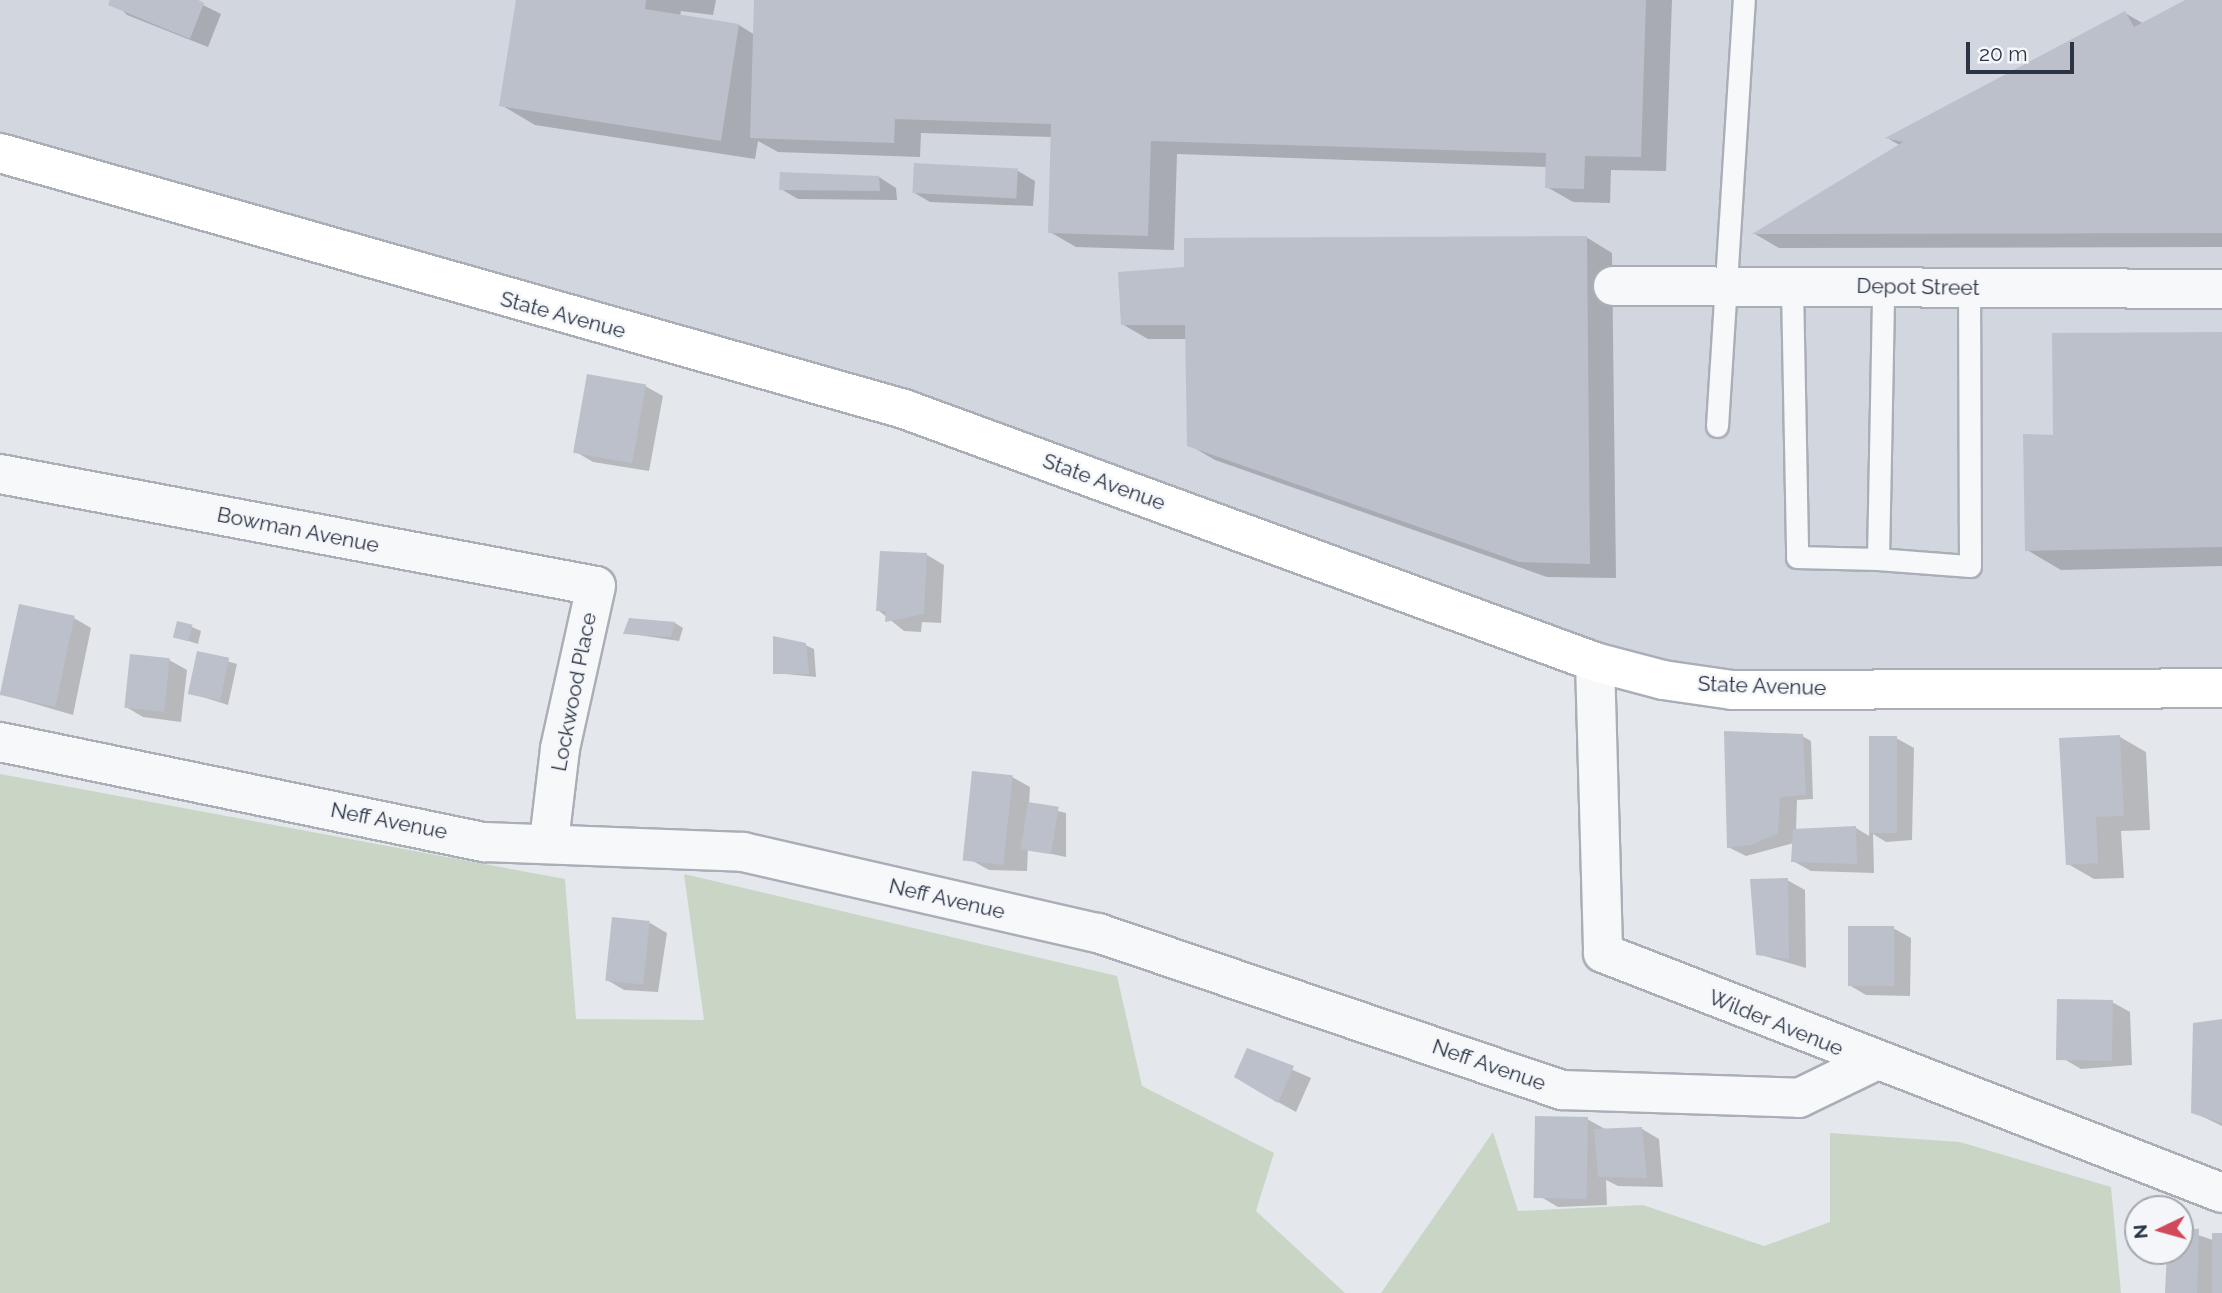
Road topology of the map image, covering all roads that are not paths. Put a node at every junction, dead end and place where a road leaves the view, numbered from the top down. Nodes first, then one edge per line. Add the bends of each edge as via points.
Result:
1 (1744, 0) edge
2 (0, 153) edge
3 (1613, 286) dead end
4 (1728, 286) junction
5 (1792, 286) junction
6 (1883, 287) junction
7 (1969, 288) junction
8 (2222, 289) edge
9 (1717, 426) dead end
10 (0, 474) edge
11 (1878, 559) junction
12 (596, 586) joint
13 (1595, 662) junction
14 (2222, 688) edge
15 (0, 742) edge
16 (549, 841) junction
17 (1873, 1062) junction
18 (2222, 1194) edge

1 - 4 lane
2 - 13 main road, State Avenue via 904,409
3 - 4 street, Depot Street
4 - 5 street, Depot Street
4 - 9 lane
5 - 6 street, Depot Street
5 - 11 lane via 1797,557
6 - 7 street, Depot Street
6 - 11 lane
7 - 8 street, Depot Street
7 - 11 lane via 1970,566
10 - 12 street, Bowman Avenue
12 - 16 street, Lockwood Place via 560,749
13 - 14 main road, State Avenue via 1732,690
13 - 17 street, Wilder Avenue via 1603,953
15 - 16 street, Neff Avenue via 485,842
16 - 17 street, Neff Avenue via 743,852 1098,933 1562,1090 1799,1098
17 - 18 street, Wilder Avenue

